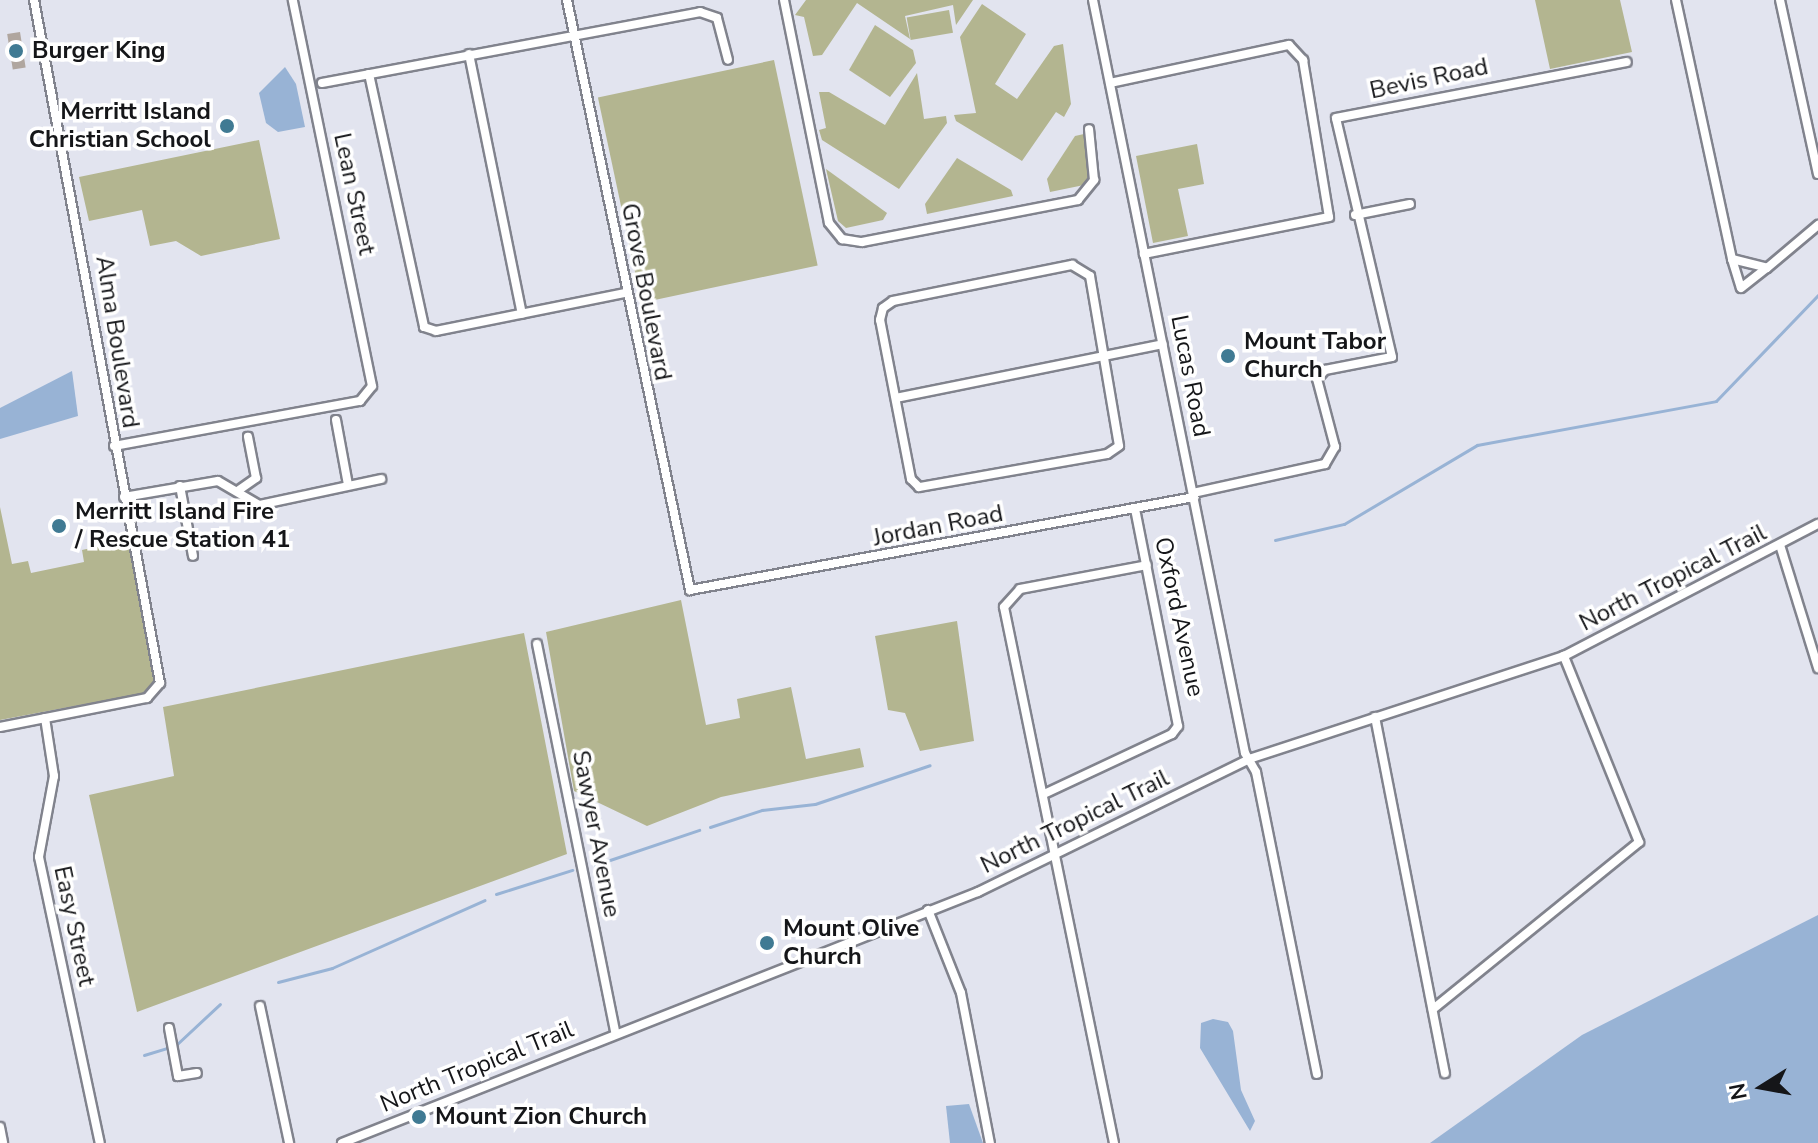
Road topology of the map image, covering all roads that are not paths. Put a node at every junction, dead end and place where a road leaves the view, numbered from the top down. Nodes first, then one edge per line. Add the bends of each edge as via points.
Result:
1 (34, 0) edge
2 (293, 0) edge
3 (567, 0) edge
4 (784, 0) edge
5 (1093, 0) edge
6 (1676, 0) edge
7 (1780, 0) edge
8 (574, 33) junction
9 (469, 54) junction
10 (728, 60) dead end
11 (1627, 62) dead end
12 (369, 74) junction
13 (322, 83) dead end
14 (1110, 83) junction
15 (1089, 129) dead end
16 (1818, 174) edge
17 (1410, 204) dead end
18 (1355, 215) junction
19 (1818, 225) edge
20 (1144, 254) junction
21 (1732, 259) junction
22 (1767, 268) junction
23 (625, 293) junction
24 (522, 314) junction
25 (1163, 344) junction
26 (1106, 357) junction
27 (896, 398) junction
28 (336, 420) dead end
29 (248, 437) dead end
30 (114, 446) junction
31 (381, 479) dead end
32 (348, 485) junction
33 (180, 486) junction
34 (239, 490) junction
35 (1193, 495) junction
36 (124, 497) junction
37 (1135, 508) junction
38 (1818, 524) edge
39 (1780, 545) junction
40 (193, 556) dead end
41 (1147, 565) junction
42 (690, 590) joint
43 (537, 644) dead end
44 (1564, 656) junction
45 (1818, 668) edge
46 (1375, 717) junction
47 (45, 718) junction
48 (0, 727) edge
49 (1249, 759) junction
50 (1044, 794) junction
51 (1058, 855) junction
52 (928, 910) junction
53 (260, 1006) dead end
54 (1433, 1009) junction
55 (169, 1028) dead end
56 (615, 1032) junction
57 (197, 1073) dead end
58 (1445, 1073) dead end
59 (1317, 1074) dead end
60 (0, 1127) edge
61 (3, 1143) edge
62 (100, 1143) edge
63 (289, 1143) edge
64 (342, 1143) edge
65 (990, 1143) edge
66 (1114, 1143) edge

1 - 30 street, Alma Boulevard
2 - 30 street, Lean Street via 372,386 368,396
3 - 8 street, Grove Boulevard
4 - 15 street via 829,223 842,239 862,242 1078,200 1094,180
5 - 14 street, Lucas Road
6 - 21 street
7 - 16 street
8 - 9 street
8 - 10 street via 707,12 720,24
8 - 23 street, Grove Boulevard
9 - 12 street
9 - 24 street
11 - 18 street, Bevis Road via 1336,118
12 - 13 street
12 - 24 street via 424,327 436,331
14 - 20 street, Lucas Road
14 - 20 street via 1289,45 1303,60 1329,217
17 - 18 street
18 - 35 street, Bevis Road via 1392,357 1325,370 1317,379 1333,458
19 - 22 street
20 - 25 street, Lucas Road
21 - 22 street
21 - 22 street via 1741,288
23 - 24 street
23 - 42 street, Grove Boulevard
25 - 26 street
25 - 35 street, Lucas Road
26 - 27 street
26 - 27 street via 1119,446 1107,454 919,487 911,479
26 - 27 street via 1083,267 893,301 883,308
28 - 32 street
29 - 34 street via 256,478
30 - 36 street, Alma Boulevard
31 - 32 street
32 - 34 street via 259,505
33 - 34 street via 218,481
33 - 36 street
33 - 40 street
35 - 37 street, Jordan Road
35 - 49 street, Lucas Road
36 - 47 street, Alma Boulevard via 160,675 157,689 147,698
37 - 41 street, Oxford Avenue
37 - 42 street, Jordan Road
38 - 39 street, North Tropical Trail
39 - 44 street, North Tropical Trail
39 - 45 street
41 - 50 street, Oxford Avenue via 1178,726
41 - 50 street via 1020,589 1008,597 1005,617
43 - 56 street, Sawyer Avenue
44 - 46 street, North Tropical Trail
44 - 54 street via 1639,842
46 - 49 street, North Tropical Trail
46 - 54 street
47 - 48 street
47 - 62 street, Easy Street via 54,776 39,857
49 - 51 street, North Tropical Trail
49 - 59 street, Lucas Road
50 - 51 street
51 - 52 street, North Tropical Trail
51 - 66 street
52 - 56 street, North Tropical Trail
52 - 65 street via 961,993
53 - 63 street
54 - 58 street
55 - 57 street via 178,1076
56 - 64 street, North Tropical Trail
60 - 61 street

